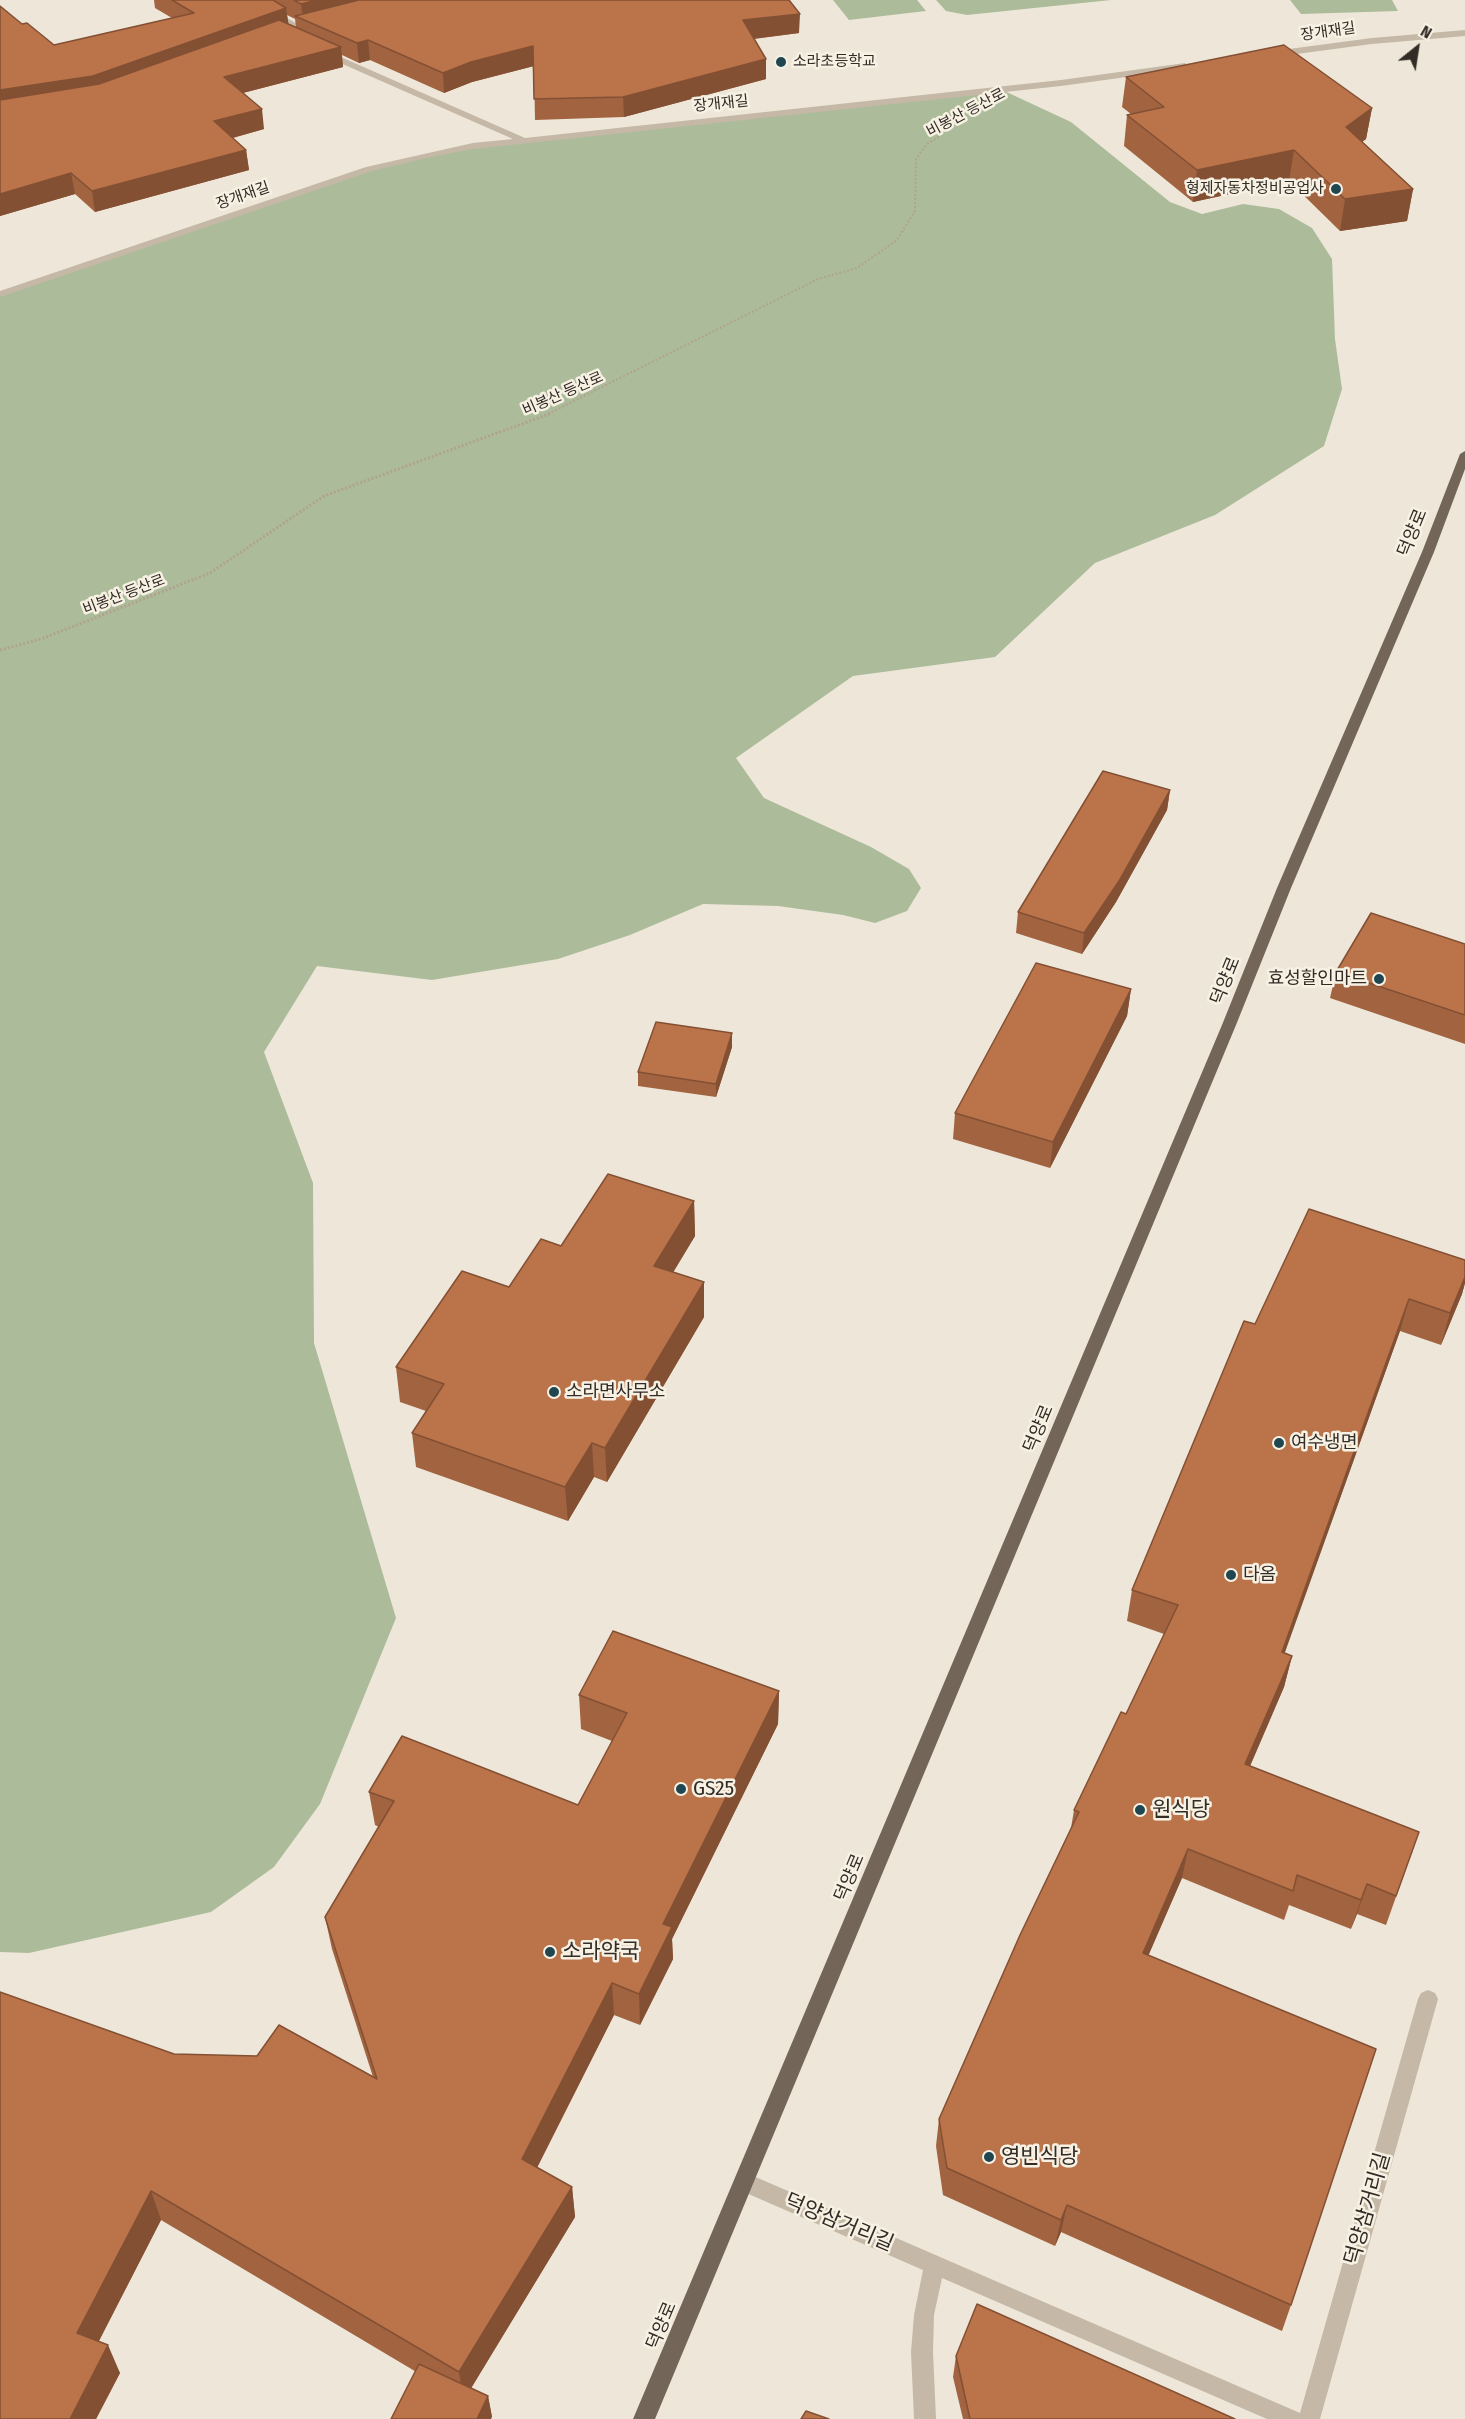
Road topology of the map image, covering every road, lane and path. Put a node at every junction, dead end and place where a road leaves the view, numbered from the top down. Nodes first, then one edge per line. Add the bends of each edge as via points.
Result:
1 (250, 0) edge
2 (314, 26) edge
3 (302, 29) junction
4 (292, 32) edge
5 (1465, 33) edge
6 (313, 48) edge
7 (1269, 55) edge
8 (1200, 64) edge
9 (945, 132) dead end
10 (524, 140) junction
11 (0, 294) edge
12 (1465, 454) edge
13 (0, 650) edge
14 (1428, 1998) dead end
15 (744, 2182) junction
16 (935, 2264) junction
17 (644, 2419) edge
18 (925, 2419) edge
19 (1292, 2419) edge
20 (1309, 2419) edge

1 - 3 street
2 - 3 street
3 - 4 street
5 - 7 street, 장개재길
6 - 10 street
8 - 10 street, 장개재길 via 1061,83
9 - 13 path, 비봉산 등산로 via 927,144 916,159 915,211 897,240 857,268 818,279 554,412 324,496 210,573 41,639
10 - 11 street, 장개재길 via 461,148 369,169
12 - 15 main road, 덕양로 via 1428,552
14 - 20 street, 덕양삼거리길
15 - 16 street, 덕양삼거리길
15 - 17 main road, 덕양로
16 - 18 street via 924,2315
16 - 19 street, 덕양삼거리길

